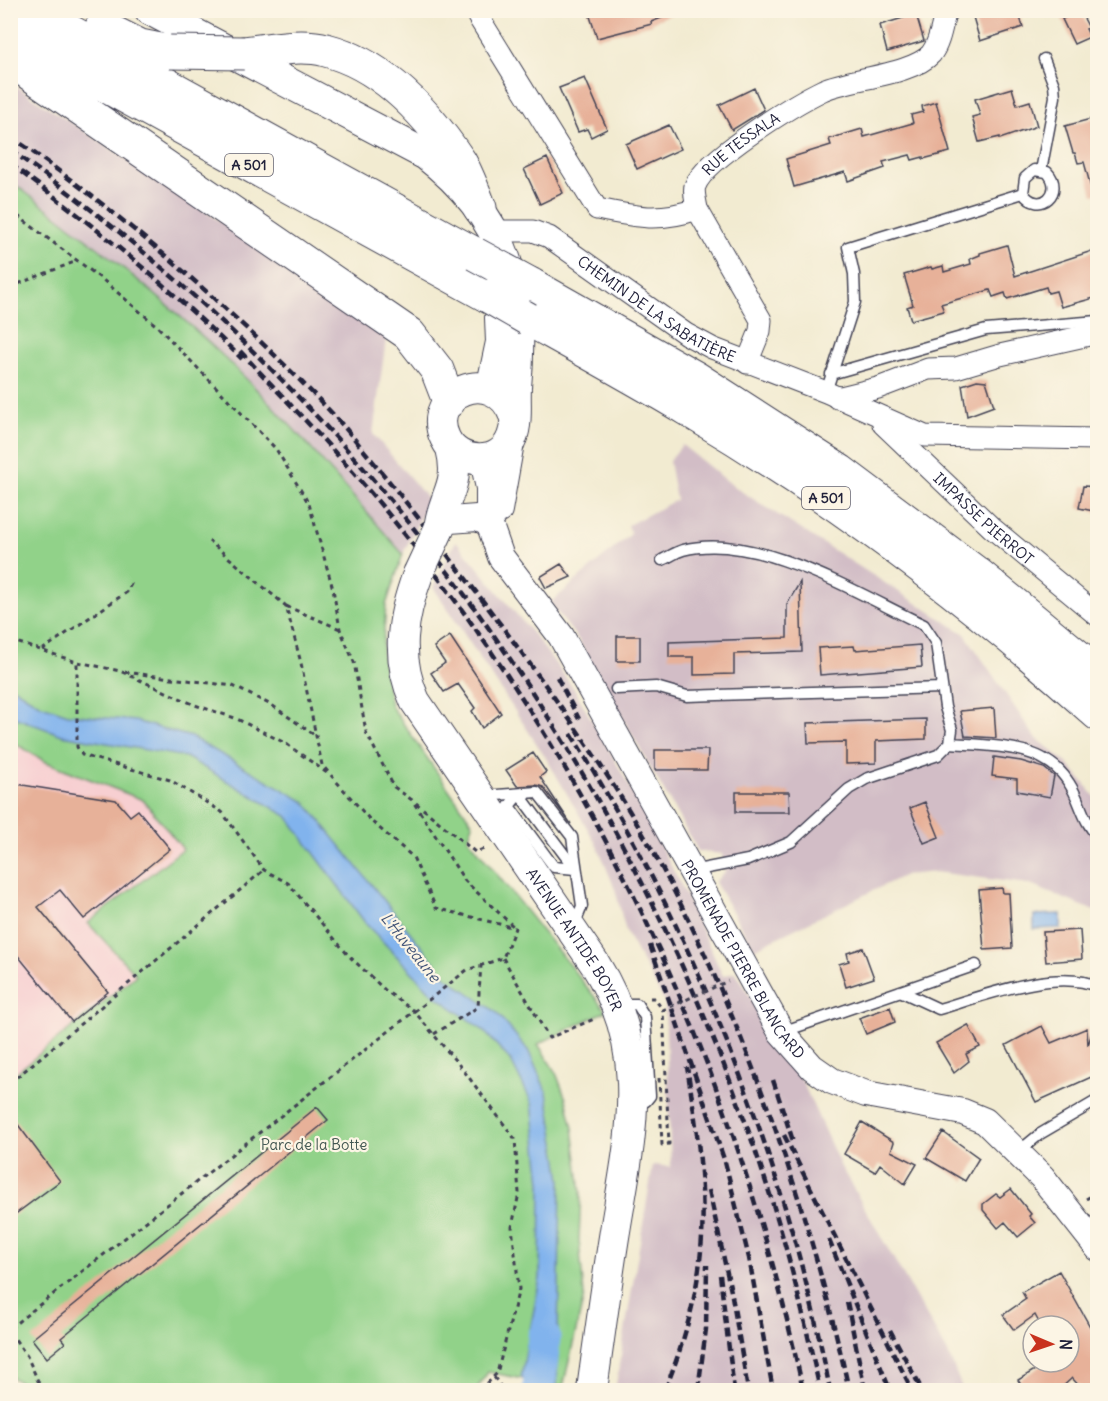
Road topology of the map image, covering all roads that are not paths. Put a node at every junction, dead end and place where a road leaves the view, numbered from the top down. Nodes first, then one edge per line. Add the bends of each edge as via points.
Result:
1 (31, 10) edge
2 (69, 10) edge
3 (150, 10) edge
4 (474, 10) edge
5 (946, 10) edge
6 (10, 33) edge
7 (1044, 59) dead end
8 (10, 60) edge
9 (1041, 171) junction
10 (1023, 193) junction
11 (697, 209) junction
12 (482, 231) junction
13 (1098, 321) edge
14 (1098, 333) edge
15 (747, 363) junction
16 (491, 388) junction
17 (832, 388) junction
18 (449, 401) junction
19 (874, 416) junction
20 (513, 426) junction
21 (1098, 439) edge
22 (450, 448) junction
23 (481, 460) junction
24 (445, 524) junction
25 (493, 535) junction
26 (662, 560) dead end
27 (1098, 616) edge
28 (1098, 673) edge
29 (942, 688) junction
30 (616, 689) dead end
31 (1098, 714) edge
32 (950, 743) junction
33 (519, 794) junction
34 (477, 796) junction
35 (1098, 836) edge
36 (575, 869) junction
37 (692, 871) junction
38 (572, 932) junction
39 (976, 965) dead end
40 (1098, 987) edge
41 (900, 991) junction
42 (781, 1032) junction
43 (1098, 1100) edge
44 (1018, 1152) junction
45 (1098, 1248) edge
46 (592, 1390) edge

1 - 12 highway, A 501
2 - 12 highway, bridge via 140,46 170,52 325,49 362,62 416,107 460,163
3 - 12 main road via 426,155 462,185
4 - 11 street via 597,209 671,218
5 - 11 street, RUE TESSALA via 936,46 931,55 917,64 823,90 722,153 706,168 694,188
6 - 31 highway, A 501, bridge via 691,411 826,499 961,598
7 - 9 lane via 1055,97
8 - 18 highway via 409,334 437,370
9 - 10 lane via 1028,173
9 - 10 lane via 1054,181 1049,200 1036,203
10 - 17 lane via 848,247 855,302
11 - 15 street via 761,320
12 - 15 street, CHEMIN DE LA SABATIÈRE via 533,231 549,237 686,334
12 - 16 main road via 500,301 501,332
12 - 20 main road via 508,260 516,301 519,346
12 - 28 highway, A 501, bridge via 530,284 696,378 840,471 979,575
13 - 17 lane via 986,330
14 - 17 street via 956,368 928,369 878,388
15 - 17 street, CHEMIN DE LA SABATIÈRE
16 - 18 main road via 468,387
16 - 20 main road via 509,404
17 - 19 street, CHEMIN DE LA SABATIÈRE
18 - 22 main road via 441,424
19 - 21 street via 925,436
19 - 27 street, IMPASSE PIERROT via 992,528
20 - 23 main road via 501,452
20 - 25 street
22 - 23 main road via 469,459
22 - 24 main road, AVENUE ANTIDE BOYER via 456,467 441,514
23 - 24 main road, AVENUE ANTIDE BOYER
23 - 25 street via 489,488
24 - 25 street via 477,518
24 - 34 main road, AVENUE ANTIDE BOYER, bridge via 418,574 404,621 402,657 404,673 423,717
25 - 37 street, PROMENADE PIERRE BLANCARD via 561,636
26 - 29 lane via 683,550 712,548 738,548 780,558 924,625 936,643
29 - 30 lane via 687,696 656,687
29 - 32 lane via 952,730
32 - 35 lane via 1021,749 1058,767 1070,784 1087,826
32 - 37 lane via 938,755 866,779 849,789 791,842 748,860
33 - 34 lane
33 - 36 lane
33 - 36 lane via 537,792 572,837
34 - 38 main road, AVENUE ANTIDE BOYER
36 - 38 lane via 582,906
37 - 42 street, PROMENADE PIERRE BLANCARD
38 - 46 main road, AVENUE ANTIDE BOYER via 608,985 618,1008 627,1040 632,1107 629,1155
39 - 41 lane
40 - 41 lane via 1086,981 1030,984 1003,988 939,1009
41 - 42 lane
42 - 44 street, PROMENADE PIERRE BLANCARD via 812,1067 832,1081 866,1094 974,1115
43 - 44 lane via 1040,1134
44 - 45 street, PROMENADE PIERRE BLANCARD

